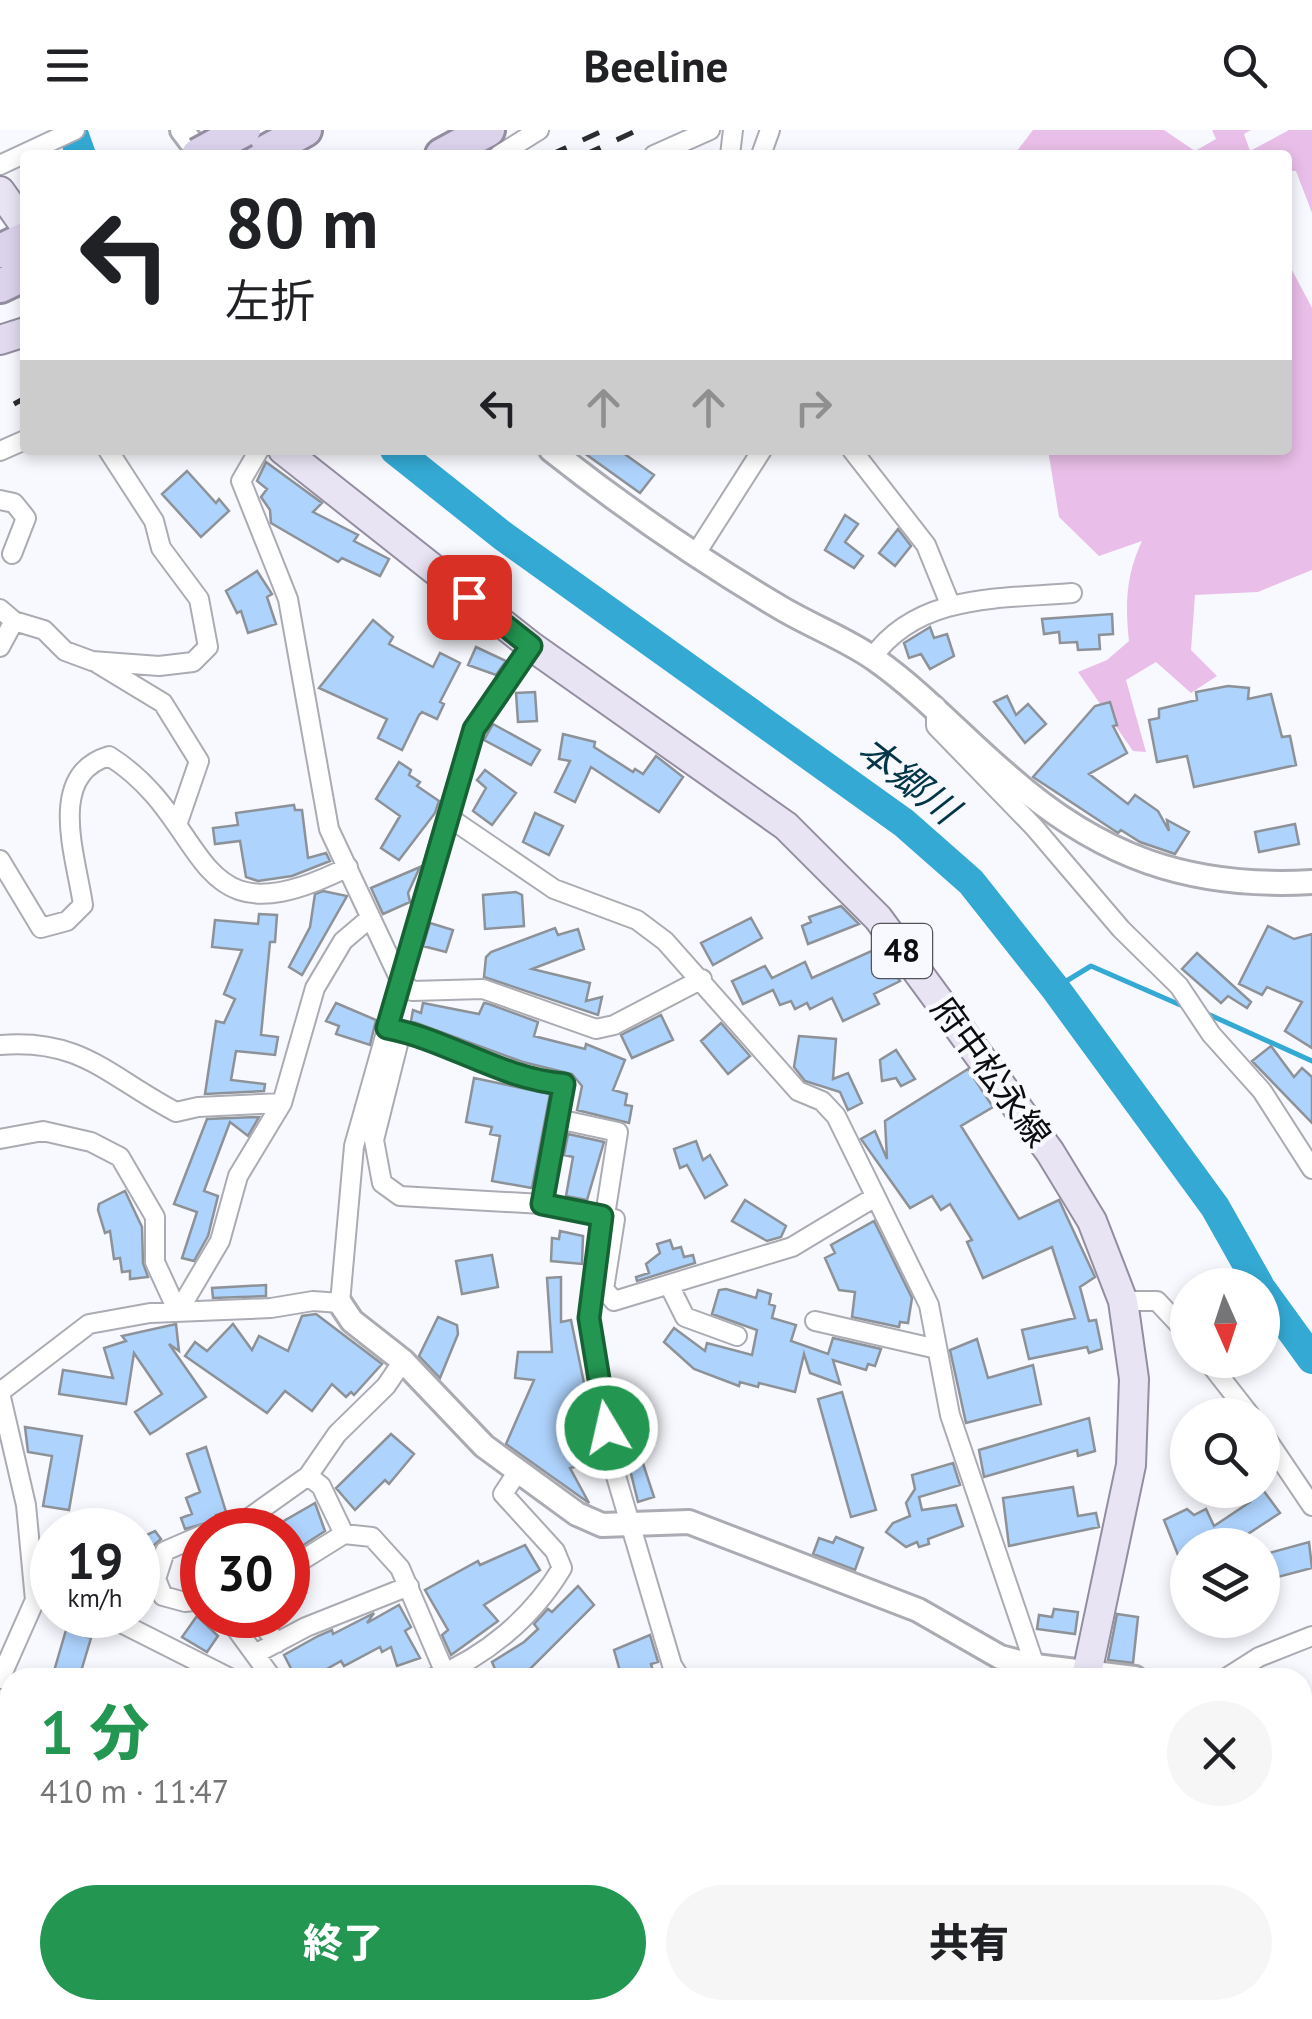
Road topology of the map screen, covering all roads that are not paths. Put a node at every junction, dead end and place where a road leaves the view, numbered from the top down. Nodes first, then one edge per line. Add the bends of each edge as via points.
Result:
1 (75, 130) edge
2 (244, 130) edge
3 (488, 130) edge
4 (539, 130) edge
5 (710, 130) edge
6 (299, 134) edge
7 (32, 150) edge
8 (208, 150) edge
9 (269, 150) edge
10 (451, 150) edge
11 (507, 150) edge
12 (665, 150) edge
13 (0, 191) edge
14 (20, 219) edge
15 (111, 455) edge
16 (256, 455) edge
17 (290, 455) edge
18 (558, 455) edge
19 (759, 455) edge
20 (856, 455) edge
21 (0, 500) edge
22 (12, 554) dead end
23 (695, 555) junction
24 (1072, 593) dead end
25 (950, 604) junction
26 (7, 615) edge
27 (531, 646) junction
28 (0, 647) edge
29 (872, 658) junction
30 (92, 660) junction
31 (936, 706) junction
32 (447, 816) junction
33 (176, 825) junction
34 (0, 860) edge
35 (348, 867) junction
36 (1312, 882) edge
37 (370, 918) junction
38 (702, 979) junction
39 (400, 980) junction
40 (387, 1028) junction
41 (0, 1044) edge
42 (282, 1103) junction
43 (558, 1119) junction
44 (0, 1139) edge
45 (1312, 1169) edge
46 (875, 1197) junction
47 (542, 1204) junction
48 (602, 1216) junction
49 (670, 1287) junction
50 (1123, 1301) junction
51 (340, 1303) junction
52 (178, 1312) junction
53 (1170, 1315) edge
54 (815, 1321) dead end
55 (737, 1336) dead end
56 (938, 1350) junction
57 (403, 1361) junction
58 (1222, 1378) edge
59 (0, 1393) edge
60 (1237, 1398) edge
61 (1280, 1459) edge
62 (518, 1471) junction
63 (308, 1476) junction
64 (1312, 1506) edge
65 (259, 1508) edge
66 (628, 1524) junction
67 (344, 1534) junction
68 (180, 1546) edge
69 (310, 1555) edge
70 (160, 1567) edge
71 (409, 1586) junction
72 (310, 1624) edge
73 (1312, 1636) edge
74 (151, 1638) edge
75 (243, 1638) edge
76 (273, 1638) edge
77 (254, 1654) junction
78 (1035, 1666) junction
79 (2, 1668) edge
80 (210, 1668) edge
81 (264, 1668) edge
82 (437, 1668) edge
83 (459, 1668) edge
84 (674, 1668) edge
85 (1047, 1668) edge
86 (1088, 1668) edge
87 (1242, 1668) edge

1 - 7 street
2 - 8 highway, bridge
3 - 10 highway
4 - 11 street
5 - 12 street
6 - 9 highway
13 - 14 main road
15 - 30 street via 154,521 161,548 199,599 208,647 192,662 159,666
16 - 35 street via 241,481 288,599 329,829
17 - 27 main road, 府中松永線 / 48
18 - 23 street
19 - 23 street
20 - 25 street via 926,546
21 - 22 street via 14,503 26,518
23 - 29 street
24 - 25 street
25 - 29 street via 887,636
26 - 28 street
26 - 30 street
27 - 32 street via 474,729
27 - 50 main road, 府中松永線 / 48 via 786,826 878,918 1050,1152 1092,1222
29 - 31 street
30 - 33 street via 163,703 199,762
31 - 36 street via 1070,826 1178,874 1248,886
31 - 45 street via 936,726 1179,986 1210,1034 1262,1091
32 - 38 street via 554,889 637,920
32 - 39 street
33 - 34 street via 138,774 109,756 90,762 68,804 84,905 67,921 40,928
33 - 35 street via 223,884 246,896 310,886
35 - 37 street
37 - 39 street
37 - 42 street via 342,941 315,988
38 - 39 street via 596,1029 483,988 412,991
38 - 46 street via 798,1091 836,1116
39 - 40 street
40 - 43 street via 428,1036 501,1070 564,1084
40 - 47 street via 399,1040 374,1140 382,1184 400,1196
40 - 51 street via 354,1146
41 - 42 street via 37,1042 86,1056 176,1112
42 - 52 street via 238,1176 220,1241
43 - 47 street
43 - 48 street via 618,1132
44 - 52 street via 43,1131 120,1157 155,1217 155,1262
46 - 49 street via 792,1247
46 - 56 street via 929,1305
47 - 48 street
48 - 49 street via 614,1219 604,1289 614,1302
48 - 66 street via 589,1318
49 - 55 street via 684,1317
50 - 53 street via 1157,1302
50 - 86 main road, 府中松永線 / 48 via 1134,1380 1131,1465
51 - 52 street
51 - 57 street via 352,1321
52 - 59 street via 89,1324
54 - 56 street
56 - 78 street via 950,1415
57 - 62 street via 484,1446
57 - 63 street
58 - 60 street
59 - 79 street via 26,1504 34,1600
61 - 64 street
62 - 66 street via 577,1514 602,1525
62 - 83 street via 503,1494 562,1568 547,1593
63 - 65 street
63 - 67 street via 321,1486
66 - 78 street via 689,1522 918,1610 1000,1657
66 - 84 street
67 - 69 street
67 - 71 street via 372,1536
68 - 70 street via 165,1552
71 - 72 street
71 - 82 street
73 - 87 street
74 - 80 street
75 - 77 street
76 - 77 street
77 - 81 street
78 - 85 street

